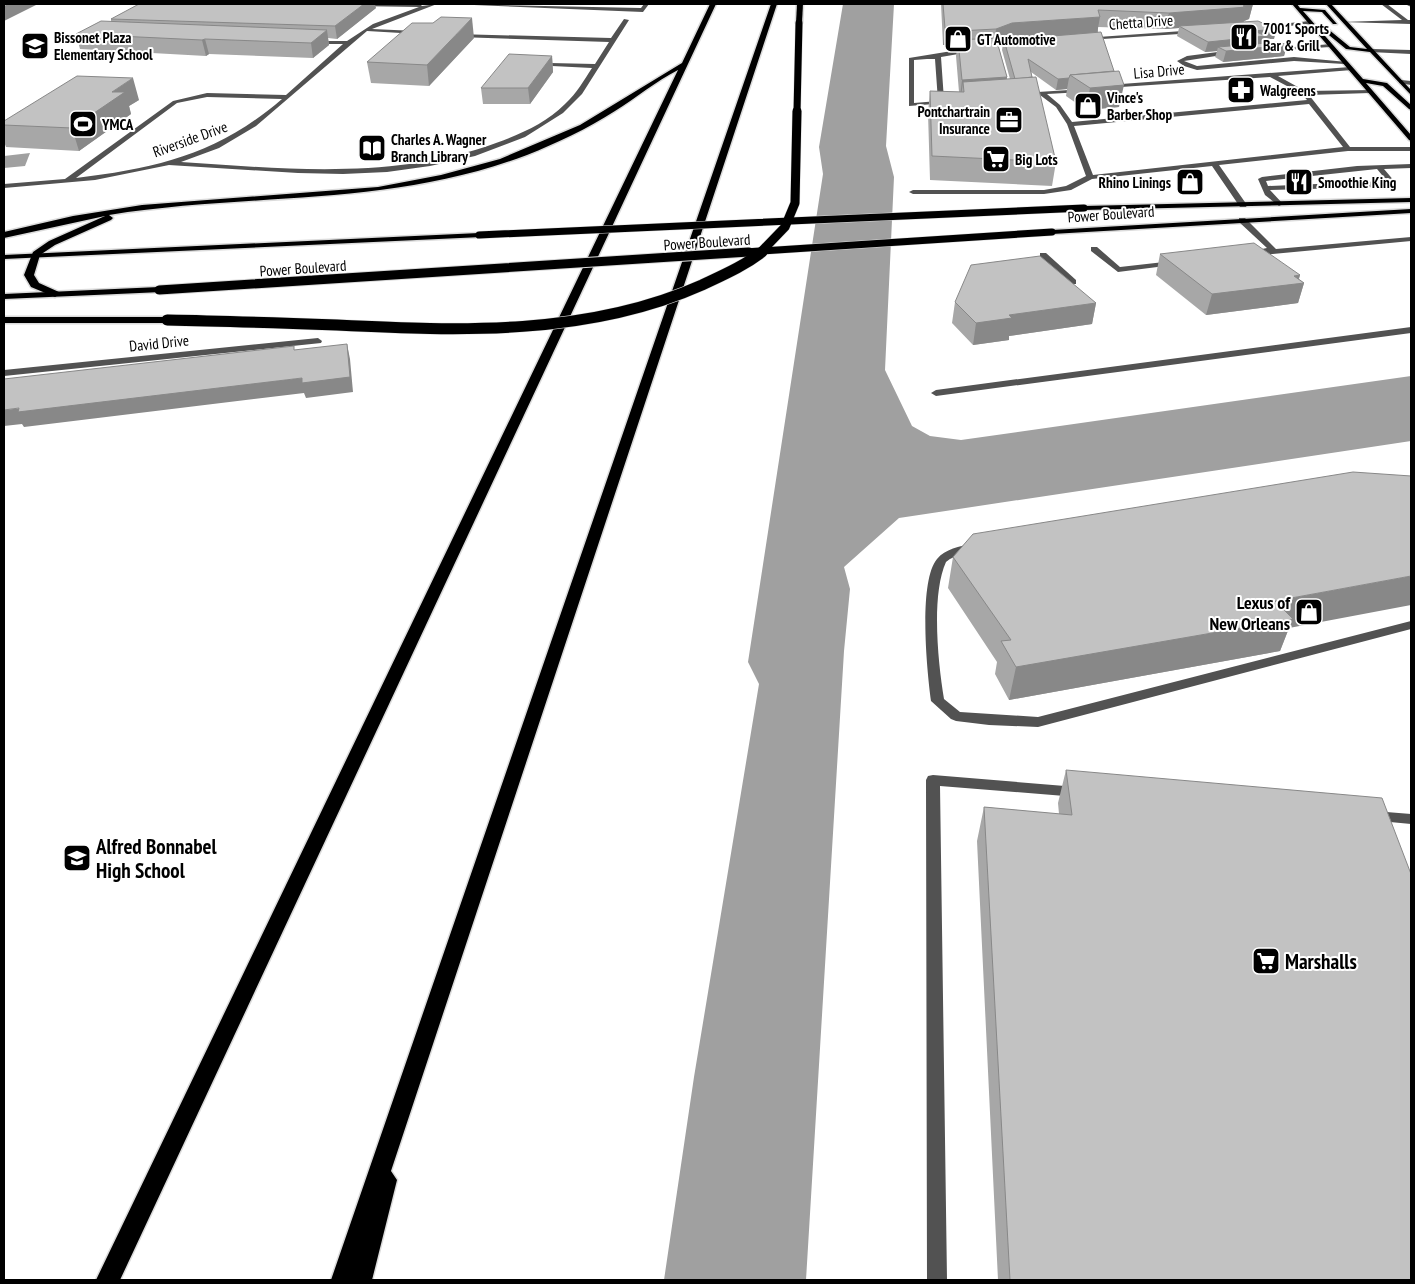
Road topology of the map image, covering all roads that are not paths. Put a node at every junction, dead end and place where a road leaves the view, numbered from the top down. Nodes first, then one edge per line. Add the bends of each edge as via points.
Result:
1 (353, 4) edge
2 (453, 4) edge
3 (646, 4) edge
4 (713, 4) edge
5 (774, 4) edge
6 (800, 4) edge
7 (1328, 4) edge
8 (1384, 4) edge
9 (1408, 4) edge
10 (430, 5) edge
11 (1296, 6) edge
12 (1411, 6) edge
13 (626, 20) dead end
14 (1345, 22) junction
15 (1310, 23) junction
16 (1410, 23) edge
17 (1241, 28) edge
18 (366, 30) junction
19 (1202, 30) edge
20 (427, 34) edge
21 (454, 34) edge
22 (1084, 38) edge
23 (1360, 38) junction
24 (613, 40) junction
25 (305, 41) edge
26 (349, 43) junction
27 (1330, 45) junction
28 (1264, 49) edge
29 (980, 51) edge
30 (1245, 51) edge
31 (1372, 51) junction
32 (1411, 52) edge
33 (938, 57) junction
34 (1344, 62) junction
35 (552, 64) edge
36 (685, 64) junction
37 (1186, 65) junction
38 (596, 66) junction
39 (1350, 68) junction
40 (1270, 74) junction
41 (1199, 80) junction
42 (1361, 81) junction
43 (1401, 82) junction
44 (1411, 83) edge
45 (1103, 88) edge
46 (1094, 89) edge
47 (1370, 91) junction
48 (1042, 93) junction
49 (1304, 93) junction
50 (1411, 93) edge
51 (1018, 95) edge
52 (286, 97) junction
53 (951, 101) edge
54 (941, 102) junction
55 (1310, 102) junction
56 (1411, 108) edge
57 (1070, 124) junction
58 (1411, 139) edge
59 (1411, 149) edge
60 (1348, 150) junction
61 (166, 163) junction
62 (1215, 165) junction
63 (1411, 166) edge
64 (1380, 168) junction
65 (1090, 177) junction
66 (68, 180) junction
67 (4, 186) edge
68 (1266, 188) junction
69 (913, 192) dead end
70 (1411, 200) edge
71 (1279, 204) junction
72 (1243, 205) junction
73 (123, 211) junction
74 (1411, 211) edge
75 (1180, 215) dead end
76 (1161, 216) dead end
77 (1242, 220) junction
78 (1139, 226) junction
79 (4, 235) edge
80 (1411, 239) edge
81 (1094, 249) dead end
82 (1265, 252) junction
83 (36, 254) junction
84 (1043, 255) dead end
85 (1237, 256) edge
86 (4, 257) edge
87 (1180, 262) edge
88 (1073, 282) edge
89 (54, 294) junction
90 (4, 298) edge
91 (4, 320) edge
92 (1411, 330) edge
93 (318, 341) dead end
94 (4, 373) edge
95 (936, 393) dead end
96 (987, 544) edge
97 (1411, 625) edge
98 (1093, 793) edge
99 (1362, 815) edge
100 (1411, 819) edge
101 (421, 1048) junction
102 (108, 1280) edge
103 (343, 1280) edge
104 (360, 1280) edge
105 (937, 1280) edge

1 - 10 street
2 - 3 street via 643,10
4 - 36 highway
5 - 101 highway
6 - 91 highway, bridge via 795,204 792,214 782,234 767,248 717,279 684,293 593,317 536,326 474,329 167,320
7 - 14 main road
8 - 16 street
9 - 12 street
10 - 18 street, Riverside Drive
11 - 15 main road
11 - 23 main road via 1323,11 1341,30
13 - 24 street
14 - 16 street
14 - 23 main road
15 - 17 street
15 - 27 main road
15 - 31 main road via 1324,28 1348,48
18 - 20 street
18 - 26 street, Riverside Drive
19 - 22 street, Chetta Drive
21 - 24 street
23 - 31 main road
24 - 38 street
25 - 26 street
26 - 52 street, Riverside Drive
27 - 28 street
27 - 34 main road
29 - 33 street
30 - 37 street via 1180,61
31 - 32 street
31 - 43 main road
33 - 54 street
33 - 54 street via 911,59 911,105
34 - 37 street via 1294,60 1198,68
34 - 39 main road
35 - 38 street
36 - 73 highway via 664,73 603,116 550,142 479,168 402,187
36 - 102 highway
37 - 41 street via 1189,73
38 - 61 street via 575,99 554,117 492,148 447,160 352,172
39 - 40 street, Lisa Drive
39 - 42 main road
40 - 41 street, Lisa Drive
40 - 49 street
41 - 45 street, Lisa Drive
42 - 47 main road
42 - 56 main road via 1385,84
43 - 44 street
43 - 50 main road
46 - 48 street
47 - 49 street
47 - 58 main road
48 - 51 street
48 - 57 street via 1058,106
49 - 55 street
52 - 61 street, Riverside Drive via 242,133
52 - 66 street via 207,95 175,102
53 - 54 street
55 - 57 street
55 - 60 street
57 - 65 street
59 - 60 street
60 - 62 street
61 - 66 street, Riverside Drive
62 - 65 street
62 - 72 street
63 - 64 street
64 - 68 street via 1262,179
64 - 68 street via 1392,182 1382,185
65 - 69 street via 1068,188 1044,192
66 - 67 street, Riverside Drive
68 - 71 street
70 - 71 main road, Power Boulevard
71 - 72 main road, Power Boulevard
72 - 75 main road via 1236,210
72 - 83 main road, Power Boulevard, bridge via 1084,208
73 - 79 highway via 80,217
73 - 83 highway via 52,243
74 - 77 main road, Power Boulevard
76 - 78 main road
77 - 78 main road, Power Boulevard
77 - 82 street via 1272,249
78 - 89 main road, Power Boulevard, bridge via 160,290
80 - 82 street
81 - 87 street via 1118,270
82 - 85 street
83 - 86 main road, Power Boulevard
83 - 89 highway via 29,275 35,285
84 - 88 street
89 - 90 main road, Power Boulevard
92 - 95 street
93 - 94 street, David Drive
96 - 97 street via 960,550 940,561 932,581 933,681 938,702 956,716 1038,722
98 - 105 street via 933,780
99 - 100 street
101 - 103 highway
101 - 104 highway

